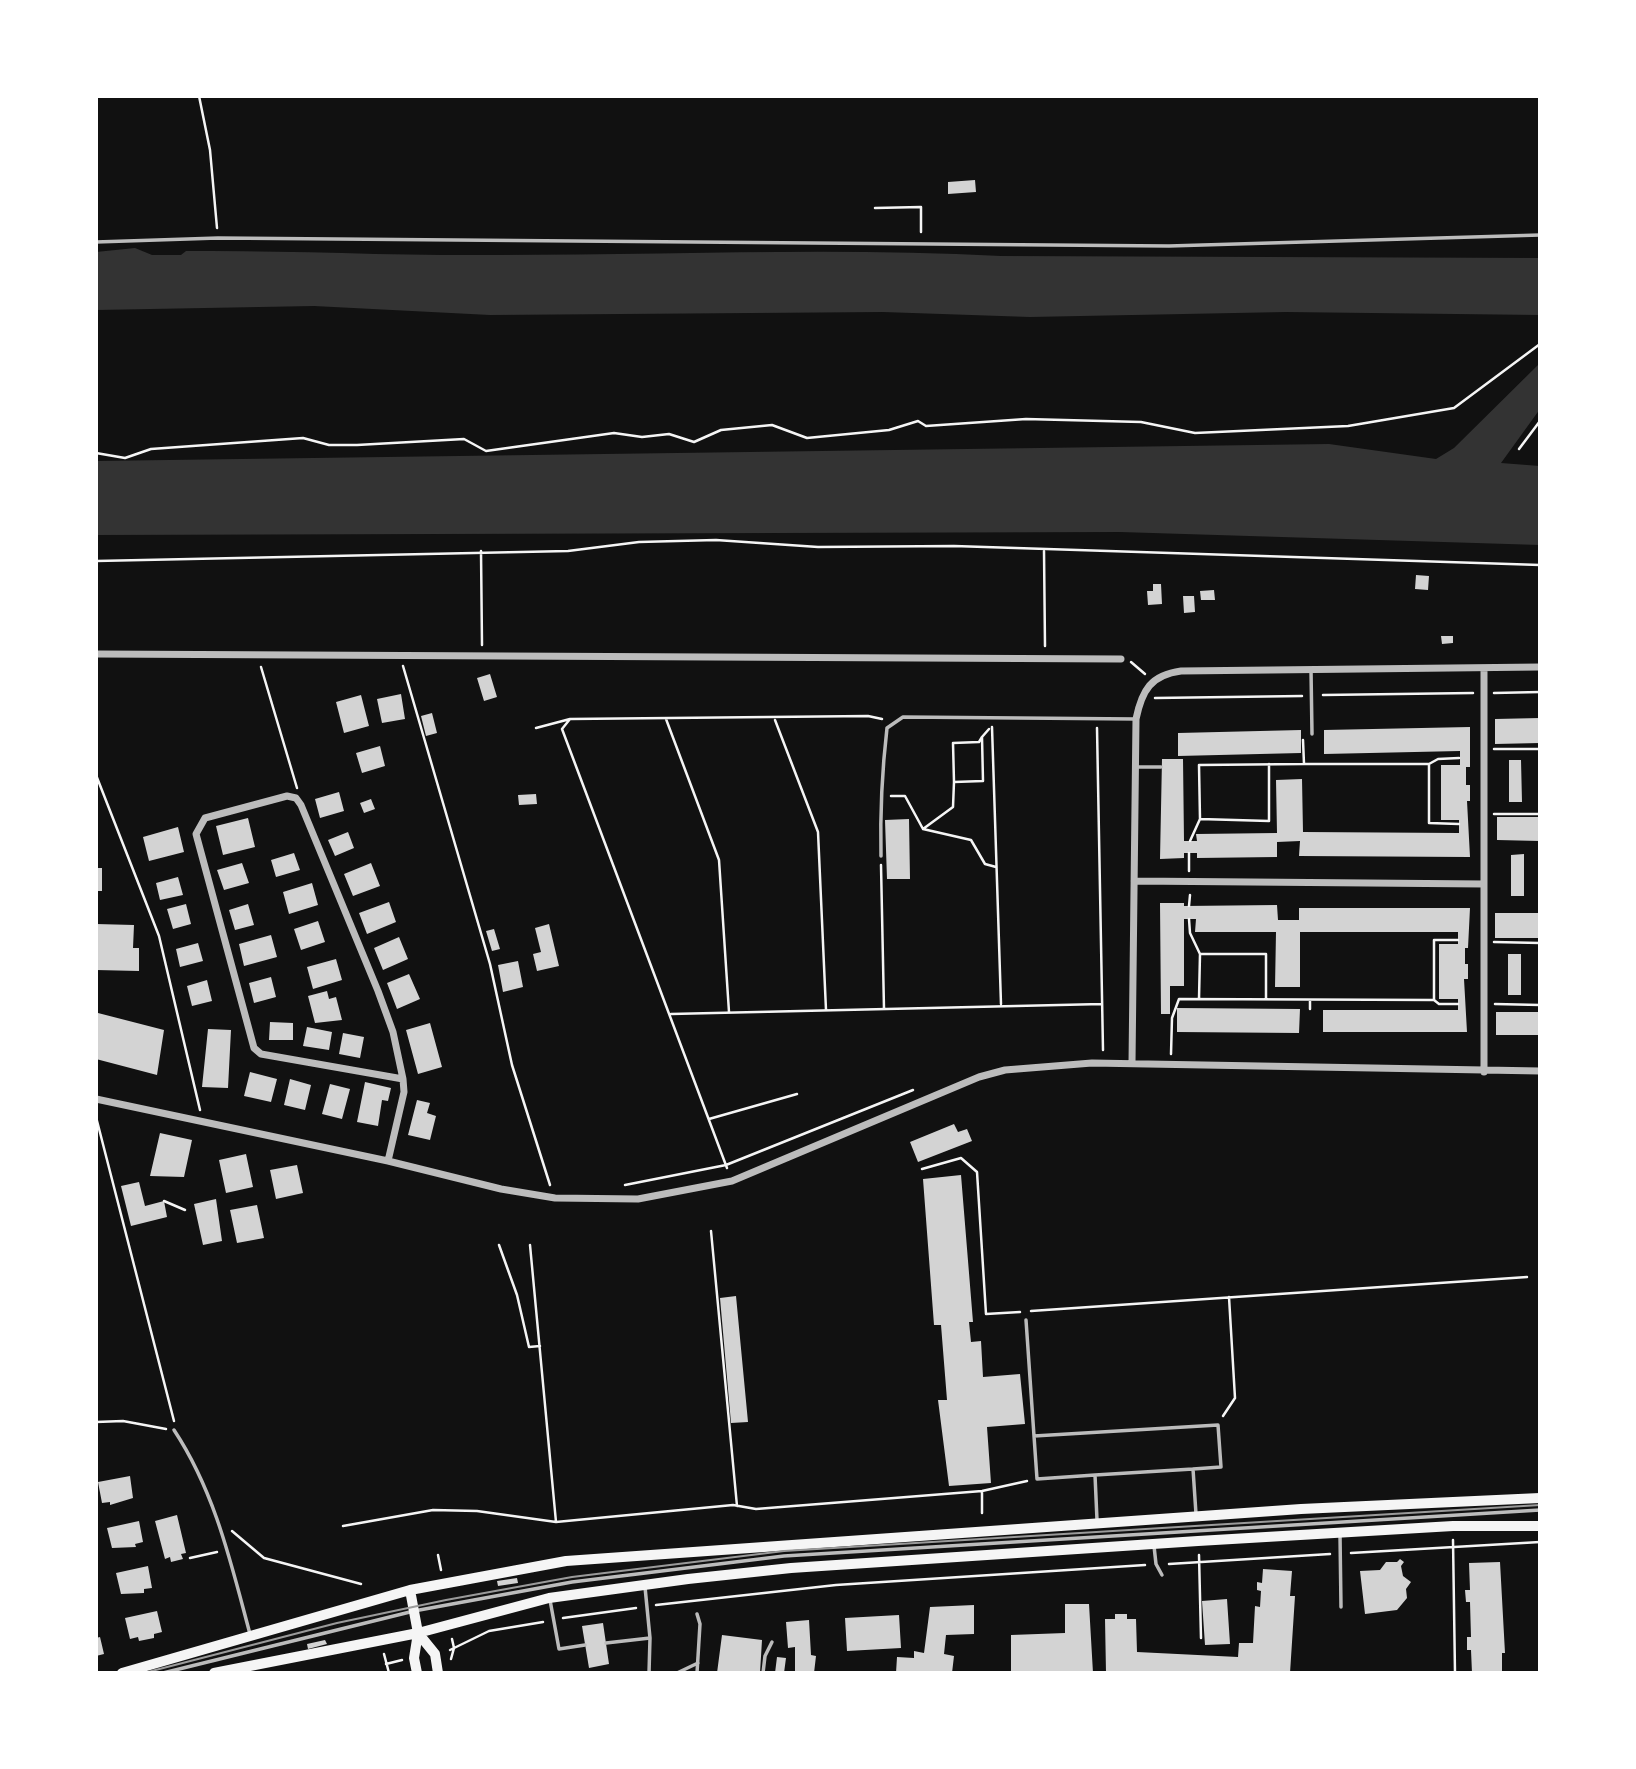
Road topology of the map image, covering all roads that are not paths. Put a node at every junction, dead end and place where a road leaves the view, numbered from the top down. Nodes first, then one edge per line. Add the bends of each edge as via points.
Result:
1 (1540, 235) edge
2 (96, 242) edge
3 (96, 654) edge
4 (1121, 659) road end
5 (1540, 667) edge
6 (1484, 668) junction
7 (1311, 670) junction
8 (1136, 719) junction
9 (1312, 734) dead end
10 (1136, 766) junction
11 (1161, 767) dead end
12 (881, 856) road end
13 (1134, 881) junction
14 (1484, 884) junction
15 (1132, 1063) junction
16 (1540, 1071) edge
17 (1484, 1072) junction
18 (403, 1079) junction
19 (96, 1098) edge
20 (388, 1161) junction
21 (1026, 1320) dead end
22 (174, 1430) road end
23 (1034, 1436) junction
24 (1193, 1469) junction
25 (1095, 1475) junction
26 (1540, 1497) edge
27 (1540, 1510) edge
28 (1196, 1516) junction
29 (1097, 1523) junction
30 (1540, 1526) edge
31 (1340, 1533) junction
32 (1154, 1544) junction
33 (1162, 1575) dead end
34 (644, 1586) junction
35 (410, 1590) junction
36 (549, 1598) junction
37 (1341, 1607) dead end
38 (414, 1611) junction
39 (697, 1614) dead end
40 (418, 1633) junction
41 (251, 1636) junction
42 (650, 1638) junction
43 (772, 1642) dead end
44 (606, 1643) dead end
45 (585, 1645) dead end
46 (698, 1663) junction
47 (122, 1673) edge
48 (163, 1673) edge
49 (214, 1673) edge
50 (417, 1673) edge
51 (438, 1673) edge
52 (649, 1673) edge
53 (677, 1673) edge
54 (697, 1673) edge
55 (763, 1673) edge

1 - 2 lane via 1169,246 218,238
3 - 4 street
5 - 6 street
6 - 7 street
6 - 14 street
7 - 8 street via 1165,673 1145,687
7 - 9 lane
8 - 10 street
8 - 12 lane via 904,717 894,721 887,728 880,796
10 - 11 lane
10 - 13 street
13 - 14 street
13 - 15 street
14 - 17 street
15 - 17 street
15 - 20 street via 1005,1070 979,1077 732,1181 638,1199 555,1198
16 - 17 street
18 - 18 street via 261,1054 254,1048 197,834 205,818 287,796 296,798 378,991
18 - 20 street
19 - 20 street
21 - 23 lane
22 - 41 lane via 192,1457 216,1513
23 - 24 lane via 1218,1425 1221,1467
23 - 25 lane via 1037,1479
24 - 25 lane
24 - 28 lane
25 - 29 lane
26 - 28 main road
27 - 38 lane via 784,1556 572,1582
28 - 29 main road
29 - 35 main road via 566,1561
30 - 31 main road
31 - 32 main road
31 - 37 lane
32 - 33 lane
32 - 34 main road via 776,1570
34 - 36 main road
34 - 42 lane
35 - 38 main road
35 - 41 main road
36 - 40 main road
36 - 45 lane via 559,1649
38 - 40 main road
38 - 48 lane
39 - 46 lane
40 - 49 main road
40 - 50 main road
40 - 51 main road via 435,1654
41 - 47 main road
42 - 44 lane
42 - 52 lane
43 - 55 lane
46 - 53 lane
46 - 54 lane

